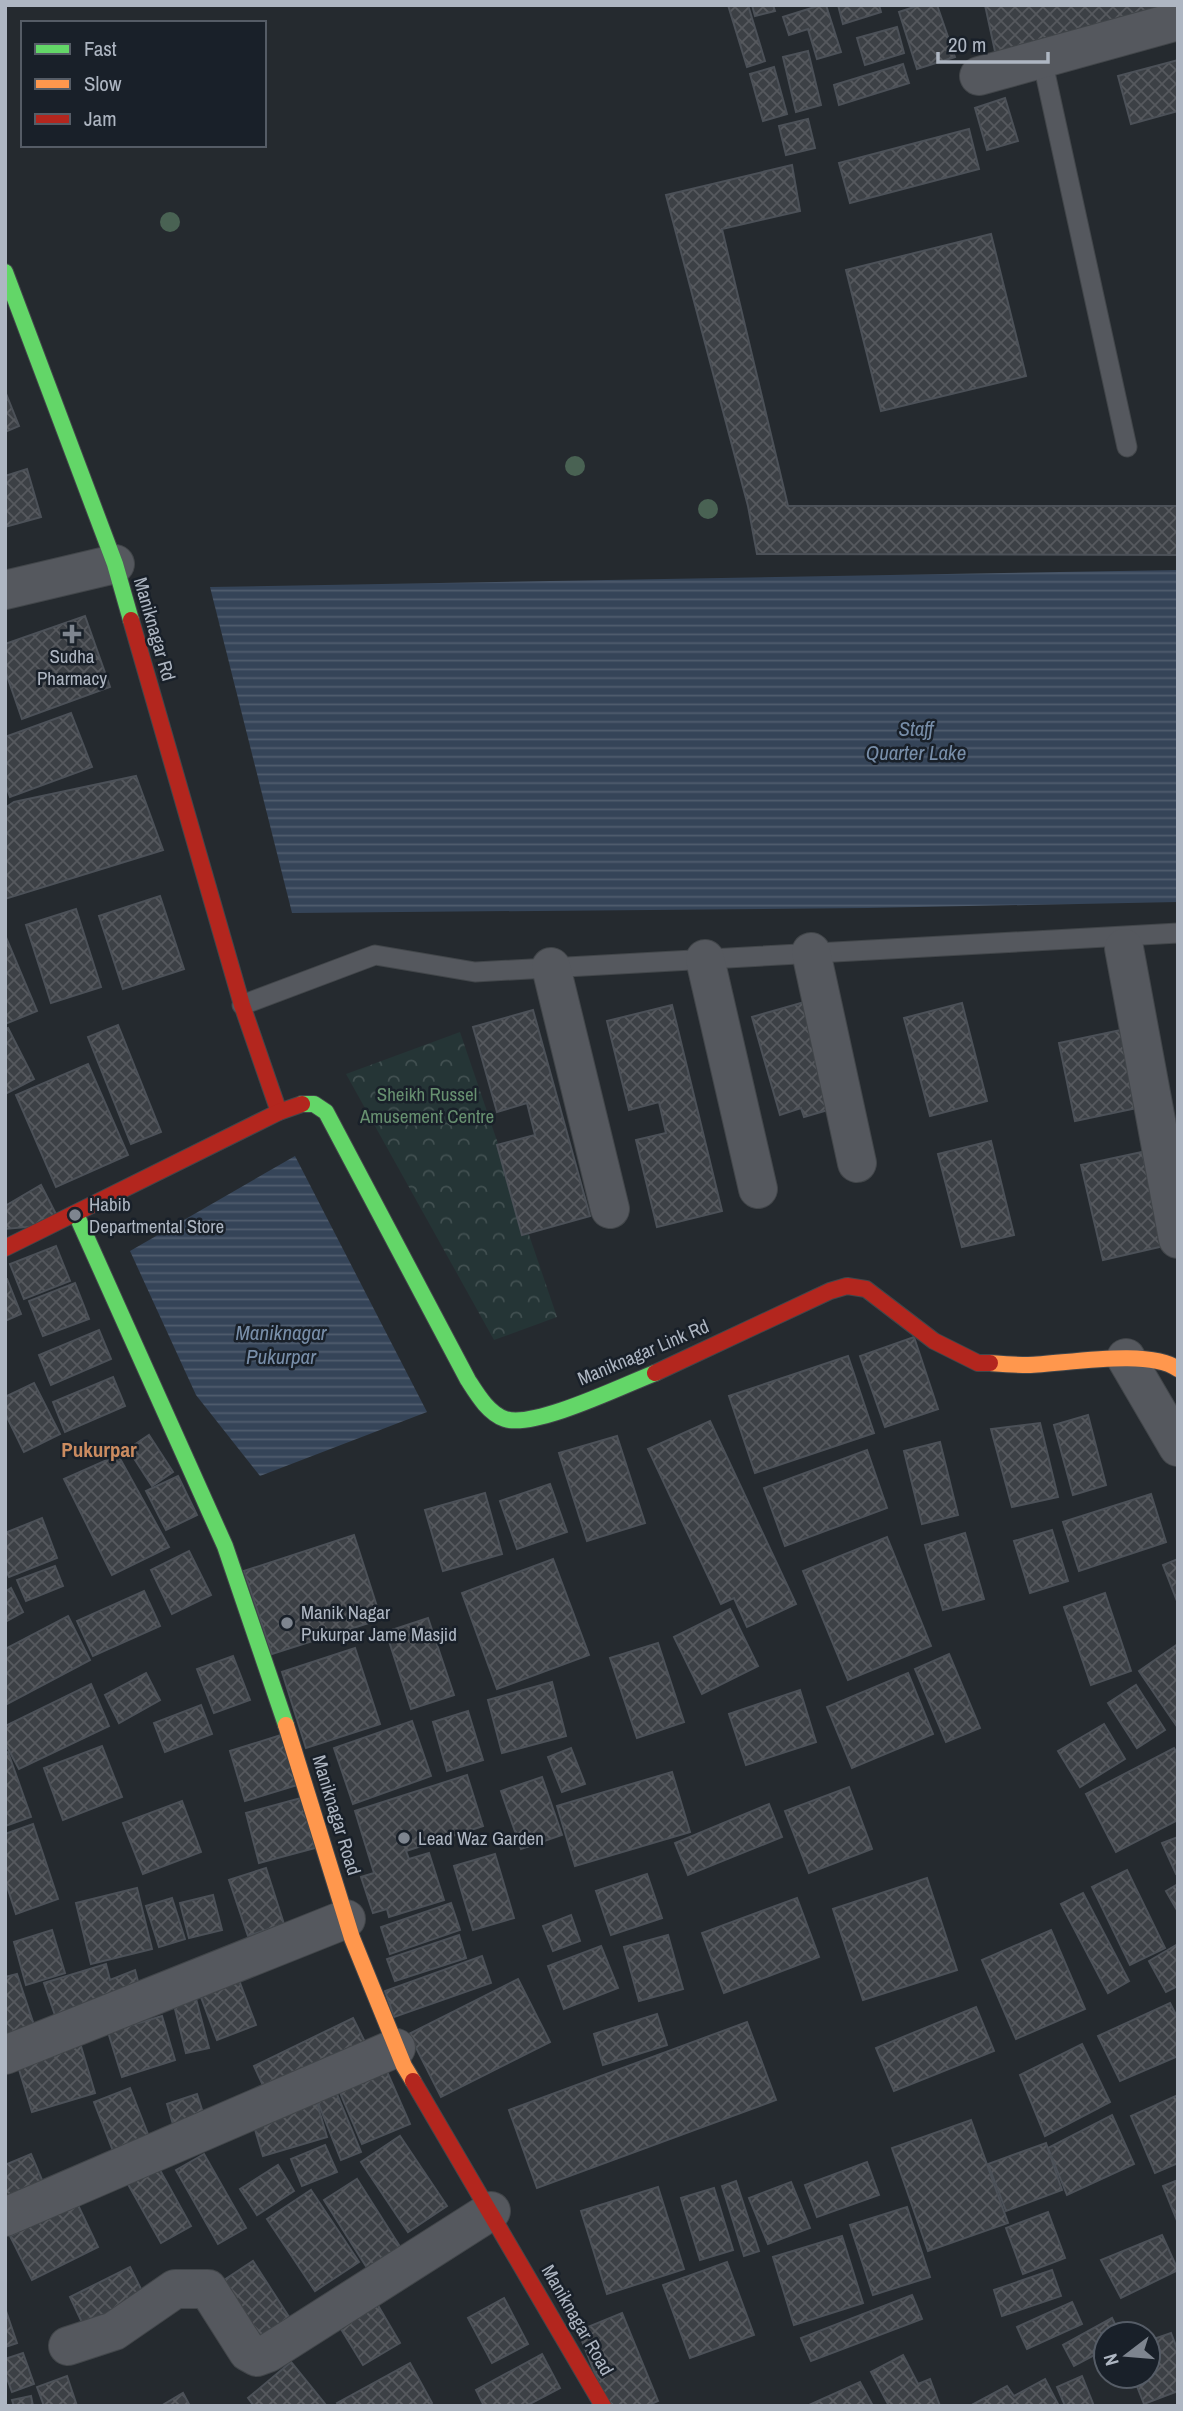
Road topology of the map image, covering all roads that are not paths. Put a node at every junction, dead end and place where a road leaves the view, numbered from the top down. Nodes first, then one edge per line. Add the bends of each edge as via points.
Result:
1 (1178, 21) edge
2 (1042, 59) junction
3 (979, 76) dead end
4 (5, 272) edge
5 (1127, 447) dead end
6 (115, 564) junction
7 (5, 590) edge
8 (1178, 933) edge
9 (1124, 948) dead end
10 (811, 952) junction
11 (705, 959) junction
12 (551, 967) junction
13 (242, 1006) junction
14 (279, 1112) junction
15 (857, 1163) dead end
16 (758, 1189) dead end
17 (610, 1209) dead end
18 (76, 1214) junction
19 (1178, 1239) edge
20 (5, 1248) edge
21 (1126, 1358) junction
22 (1178, 1369) edge
23 (1178, 1447) edge
24 (346, 1919) junction
25 (396, 2048) junction
26 (5, 2055) edge
27 (491, 2211) junction
28 (5, 2217) edge
29 (68, 2346) dead end
30 (603, 2406) edge

1 - 2 street
2 - 3 street
2 - 5 lane
4 - 6 street, Maniknagar Rd
6 - 7 street
6 - 13 street, Maniknagar Rd
8 - 10 lane
9 - 19 street
10 - 11 lane
10 - 15 street
11 - 12 lane
11 - 16 street
12 - 13 lane via 475,972 375,954
12 - 17 street
13 - 14 street, Maniknagar Rd
14 - 18 street
14 - 21 street, Maniknagar Link Rd via 309,1101 326,1112 468,1380 483,1403 507,1423 543,1417 657,1372 847,1286 866,1289 934,1341 978,1363 1027,1365
18 - 20 street
18 - 24 street, Maniknagar Road via 225,1546
21 - 22 street, Maniknagar Link Rd
21 - 23 street
24 - 25 street, Maniknagar Road
24 - 26 street
25 - 27 street, Maniknagar Road
25 - 28 street
27 - 29 street via 257,2357 248,2352 208,2289 175,2289 114,2331
27 - 30 street, Maniknagar Road

